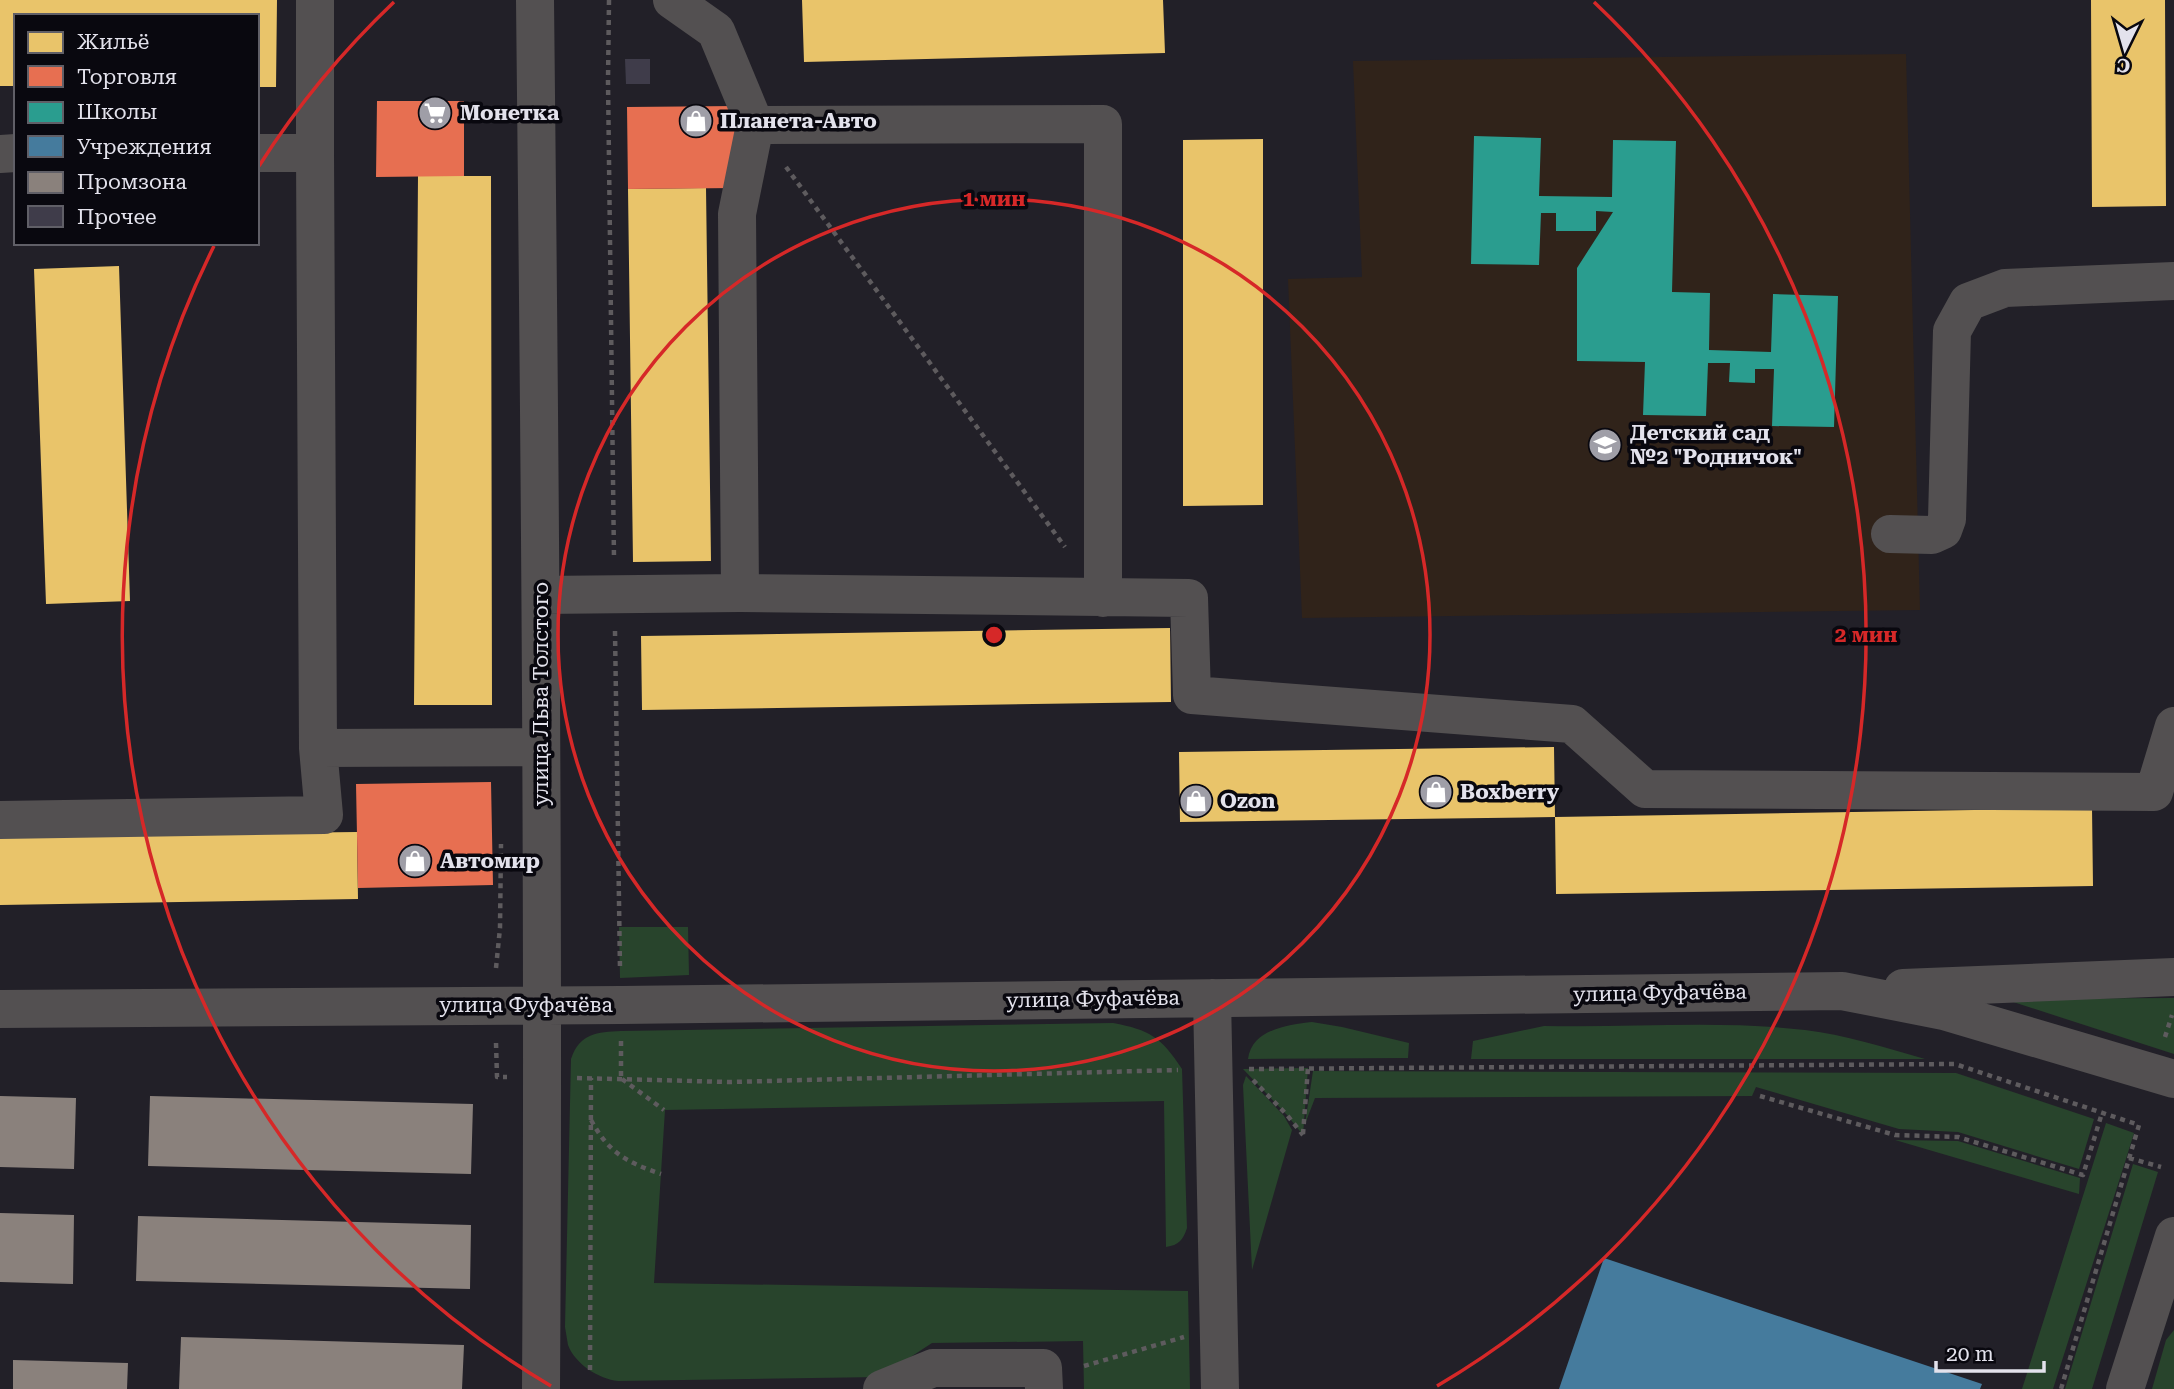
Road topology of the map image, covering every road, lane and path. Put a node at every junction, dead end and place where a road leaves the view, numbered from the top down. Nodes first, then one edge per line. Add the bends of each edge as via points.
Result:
1 (315, 0) edge
2 (535, 0) edge
3 (609, 0) edge
4 (673, 0) edge
5 (755, 125) junction
6 (259, 153) edge
7 (315, 153) junction
8 (2174, 281) edge
9 (1890, 534) dead end
10 (1070, 553) dead end
11 (740, 593) junction
12 (614, 594) junction
13 (541, 595) junction
14 (1103, 598) junction
15 (2174, 726) edge
16 (541, 747) junction
17 (318, 748) junction
18 (0, 820) edge
19 (2174, 977) edge
20 (620, 978) dead end
21 (1842, 991) junction
22 (1212, 998) junction
23 (542, 1005) junction
24 (2174, 1007) edge
25 (0, 1009) edge
26 (621, 1031) dead end
27 (2164, 1040) dead end
28 (496, 1041) dead end
29 (1308, 1068) junction
30 (1214, 1069) junction
31 (515, 1077) dead end
32 (570, 1077) dead end
33 (591, 1077) junction
34 (621, 1078) junction
35 (2174, 1079) edge
36 (1760, 1096) dead end
37 (664, 1110) dead end
38 (2102, 1113) junction
39 (591, 1119) junction
40 (2129, 1158) junction
41 (2161, 1167) dead end
42 (661, 1174) dead end
43 (2174, 1236) edge
44 (1189, 1336) dead end
45 (1084, 1366) dead end
46 (590, 1370) dead end
47 (541, 1389) edge
48 (882, 1389) edge
49 (1044, 1389) edge
50 (1220, 1389) edge
51 (2061, 1389) edge
52 (2125, 1389) edge

1 - 7 street
2 - 13 street, улица Льва Толстого
3 - 12 path
4 - 5 street via 716,31
5 - 10 path
5 - 11 street via 737,214
5 - 14 street via 1103,124
6 - 7 street
7 - 17 street
8 - 9 street via 2005,288 1968,302 1952,331 1944,530 1932,535
11 - 12 street
11 - 14 street
12 - 13 street
12 - 20 path
13 - 16 street, улица Льва Толстого
14 - 15 street via 1189,598 1192,695 1572,724 1645,789 2154,792
16 - 17 street
16 - 23 street, улица Льва Толстого
17 - 18 street via 324,815
19 - 21 street
21 - 22 street, улица Фуфачёва
21 - 35 street, улица Фуфачёва via 1944,1010
22 - 23 street, улица Фуфачёва
22 - 30 street
23 - 25 street, улица Фуфачёва
23 - 47 street, улица Льва Толстого
24 - 27 path
26 - 34 path
28 - 31 path via 497,1077
29 - 29 path via 1305,1096 1303,1135 1243,1069
29 - 38 path via 1955,1064
30 - 34 path via 730,1082
30 - 50 street
32 - 33 path
33 - 34 path
33 - 39 path
34 - 37 path
36 - 38 path via 1895,1135 1958,1137 2083,1175
38 - 40 path via 2139,1125
39 - 42 path via 617,1155
39 - 46 path
40 - 41 path
40 - 51 path
43 - 52 street
44 - 45 path
48 - 49 street via 933,1368 1043,1368

